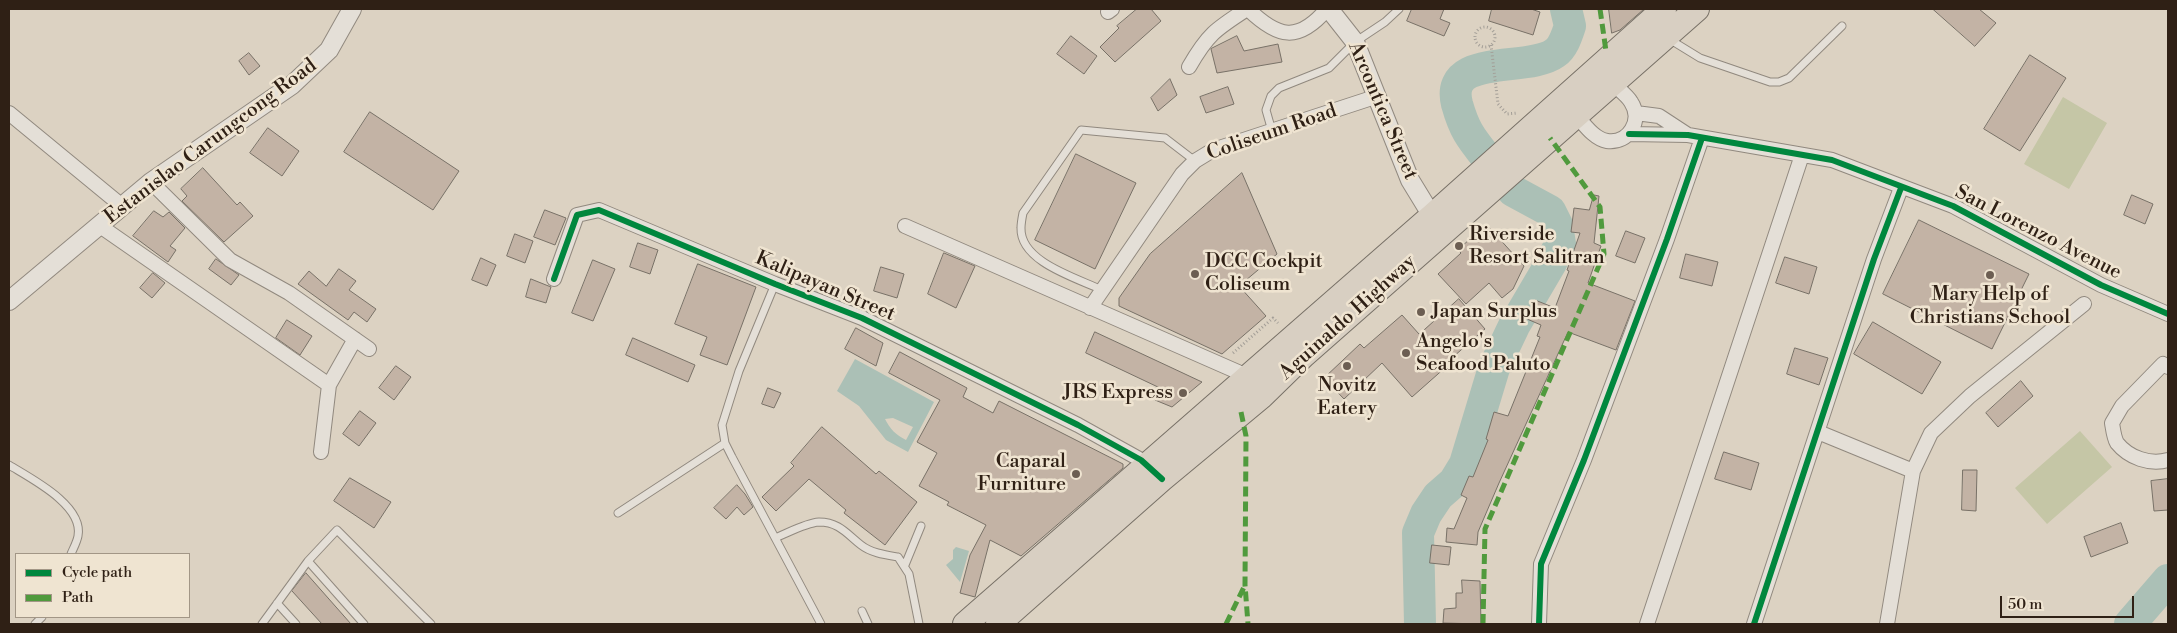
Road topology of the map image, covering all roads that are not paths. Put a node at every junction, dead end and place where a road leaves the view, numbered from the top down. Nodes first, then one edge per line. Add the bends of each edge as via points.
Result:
1 (352, 9) edge
2 (1248, 9) edge
3 (1328, 9) edge
4 (1399, 9) edge
5 (1697, 9) edge
6 (1659, 24) edge
7 (1842, 26) dead end
8 (1355, 42) junction
9 (1189, 67) dead end
10 (1612, 83) junction
11 (1378, 96) junction
12 (9, 113) edge
13 (1636, 113) junction
14 (1575, 114) junction
15 (1272, 131) junction
16 (1629, 134) junction
17 (1695, 136) junction
18 (1516, 154) junction
19 (1802, 155) junction
20 (1195, 161) junction
21 (151, 182) junction
22 (1901, 188) junction
23 (1475, 192) junction
24 (122, 206) junction
25 (1432, 216) junction
26 (100, 226) junction
27 (905, 226) dead end
28 (554, 279) dead end
29 (775, 284) junction
30 (1102, 290) junction
31 (9, 301) edge
32 (2084, 304) dead end
33 (1090, 308) junction
34 (2168, 314) edge
35 (355, 339) junction
36 (369, 349) dead end
37 (2166, 361) edge
38 (330, 385) junction
39 (1254, 387) junction
40 (1818, 432) junction
41 (725, 443) junction
42 (321, 452) dead end
43 (2168, 460) edge
44 (9, 465) edge
45 (1914, 470) junction
46 (1155, 472) junction
47 (618, 512) dead end
48 (921, 526) dead end
49 (775, 538) junction
50 (71, 553) edge
51 (308, 561) junction
52 (905, 565) junction
53 (277, 603) junction
54 (862, 612) dead end
55 (262, 624) edge
56 (296, 624) edge
57 (364, 624) edge
58 (431, 624) edge
59 (821, 624) edge
60 (868, 624) edge
61 (919, 624) edge
62 (965, 624) edge
63 (998, 624) edge
64 (1539, 624) edge
65 (1647, 624) edge
66 (1754, 624) edge
67 (1887, 624) edge

1 - 21 street, Estanislao Carungcong Road via 329,50 292,85
2 - 3 street via 1266,26 1284,33 1301,30
2 - 9 street via 1214,31 1203,42
3 - 8 street, Arcontica Street
4 - 8 lane
5 - 6 highway, Aguinaldo Highway
6 - 7 lane via 1700,58 1770,82 1789,78
6 - 10 highway, Aguinaldo Highway
6 - 18 highway, Aguinaldo Highway
8 - 11 street, Arcontica Street
8 - 15 lane via 1329,68 1279,88 1271,96 1266,110
10 - 13 street via 1631,102
10 - 14 highway, Aguinaldo Highway
11 - 15 street, Coliseum Road
11 - 25 street, Arcontica Street via 1410,180
12 - 24 street
13 - 16 street via 1635,125
13 - 17 street, San Lorenzo Avenue via 1659,116
14 - 16 street, San Lorenzo Avenue via 1593,134 1606,141 1618,141
14 - 18 highway, Aguinaldo Highway
15 - 20 street, Coliseum Road via 1213,150
16 - 17 street, San Lorenzo Avenue
17 - 19 street, San Lorenzo Avenue
17 - 64 street via 1667,239 1591,442 1541,564
18 - 23 highway, Aguinaldo Highway
19 - 22 street, San Lorenzo Avenue via 1832,160
19 - 65 street
20 - 30 street, Coliseum Road via 1182,174
20 - 30 lane via 1165,138 1081,130 1023,213 1020,230 1025,246 1037,259
21 - 24 street, Estanislao Carungcong Road
21 - 35 street via 230,260 289,293
22 - 34 street, San Lorenzo Avenue via 1953,206 2101,285
22 - 40 street via 1874,259
23 - 25 highway, Aguinaldo Highway
23 - 39 highway, Aguinaldo Highway via 1304,355
24 - 26 street, Estanislao Carungcong Road
25 - 39 highway, Aguinaldo Highway
26 - 31 street, Estanislao Carungcong Road
26 - 38 street
27 - 33 street
28 - 29 street, Kalipayan Street via 577,216 599,210
29 - 41 lane via 739,371 722,425
29 - 46 street, Kalipayan Street via 862,318 1078,425
30 - 33 street, Coliseum Road
32 - 45 street via 1970,396 1931,433
33 - 39 street via 1220,364
35 - 36 street
35 - 38 street
37 - 43 street via 2122,406 2112,423 2116,442 2134,457 2158,463
38 - 42 street
39 - 46 highway, Aguinaldo Highway
40 - 45 street
40 - 66 street
41 - 47 lane
41 - 49 lane
44 - 50 lane via 48,489 71,510 78,536
45 - 67 street
46 - 62 highway, Aguinaldo Highway
46 - 63 highway, Aguinaldo Highway
48 - 52 lane
49 - 52 lane via 816,522 832,523 862,546 898,557
49 - 59 lane
51 - 53 lane
51 - 57 lane
51 - 58 lane via 337,530
52 - 61 lane
53 - 55 lane
53 - 56 lane
54 - 60 lane

